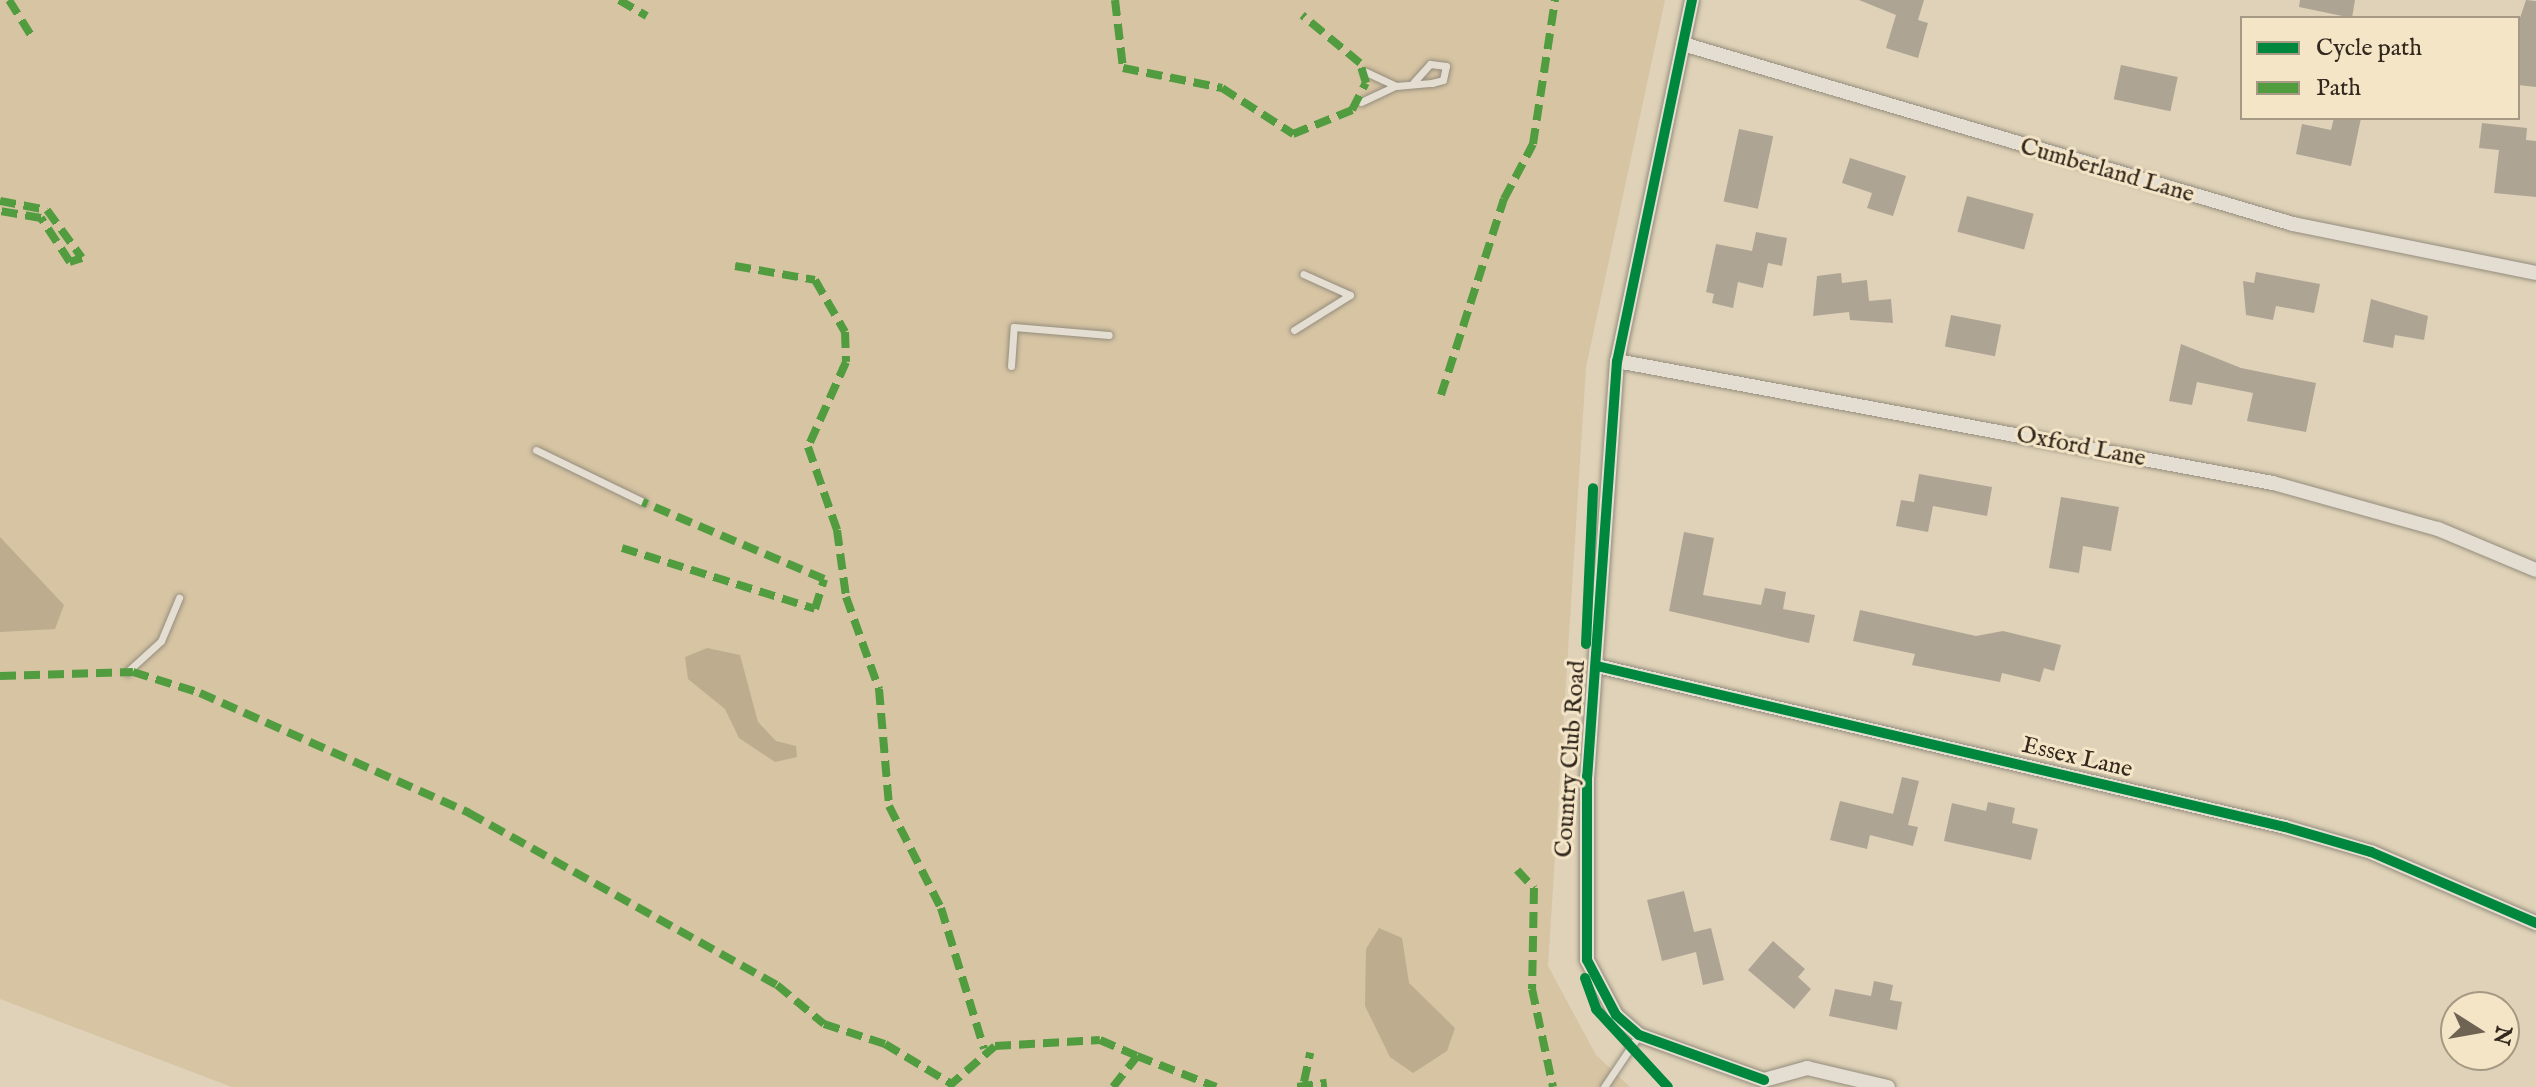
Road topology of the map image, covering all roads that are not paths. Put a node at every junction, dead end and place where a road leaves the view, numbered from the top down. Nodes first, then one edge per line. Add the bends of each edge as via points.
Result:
1 (1692, 0) edge
2 (1683, 44) junction
3 (1366, 72) dead end
4 (1414, 82) dead end
5 (1396, 86) junction
6 (1361, 102) dead end
7 (2536, 273) edge
8 (1303, 274) dead end
9 (1294, 330) dead end
10 (1109, 335) dead end
11 (1617, 361) junction
12 (1011, 366) dead end
13 (536, 450) dead end
14 (643, 502) dead end
15 (2536, 570) edge
16 (179, 598) dead end
17 (1597, 666) junction
18 (127, 672) dead end
19 (2536, 923) edge
20 (1639, 1035) junction
21 (1764, 1083) edge
22 (1604, 1087) edge
23 (1888, 1087) edge

1 - 2 street, Country Club Road
2 - 7 street, Cumberland Lane via 2293,224
2 - 11 street, Country Club Road
3 - 5 lane
4 - 5 lane
5 - 6 lane
8 - 9 lane via 1350,295
10 - 12 lane via 1014,327
11 - 15 street, Oxford Lane via 2273,483 2438,529
11 - 17 street, Country Club Road
13 - 14 lane
16 - 18 lane via 161,641
17 - 19 street, Essex Lane via 2285,827 2371,852
17 - 20 street, Country Club Road via 1583,874 1587,960 1616,1015
20 - 21 street, Country Club Road
20 - 22 lane
21 - 23 street via 1807,1068

